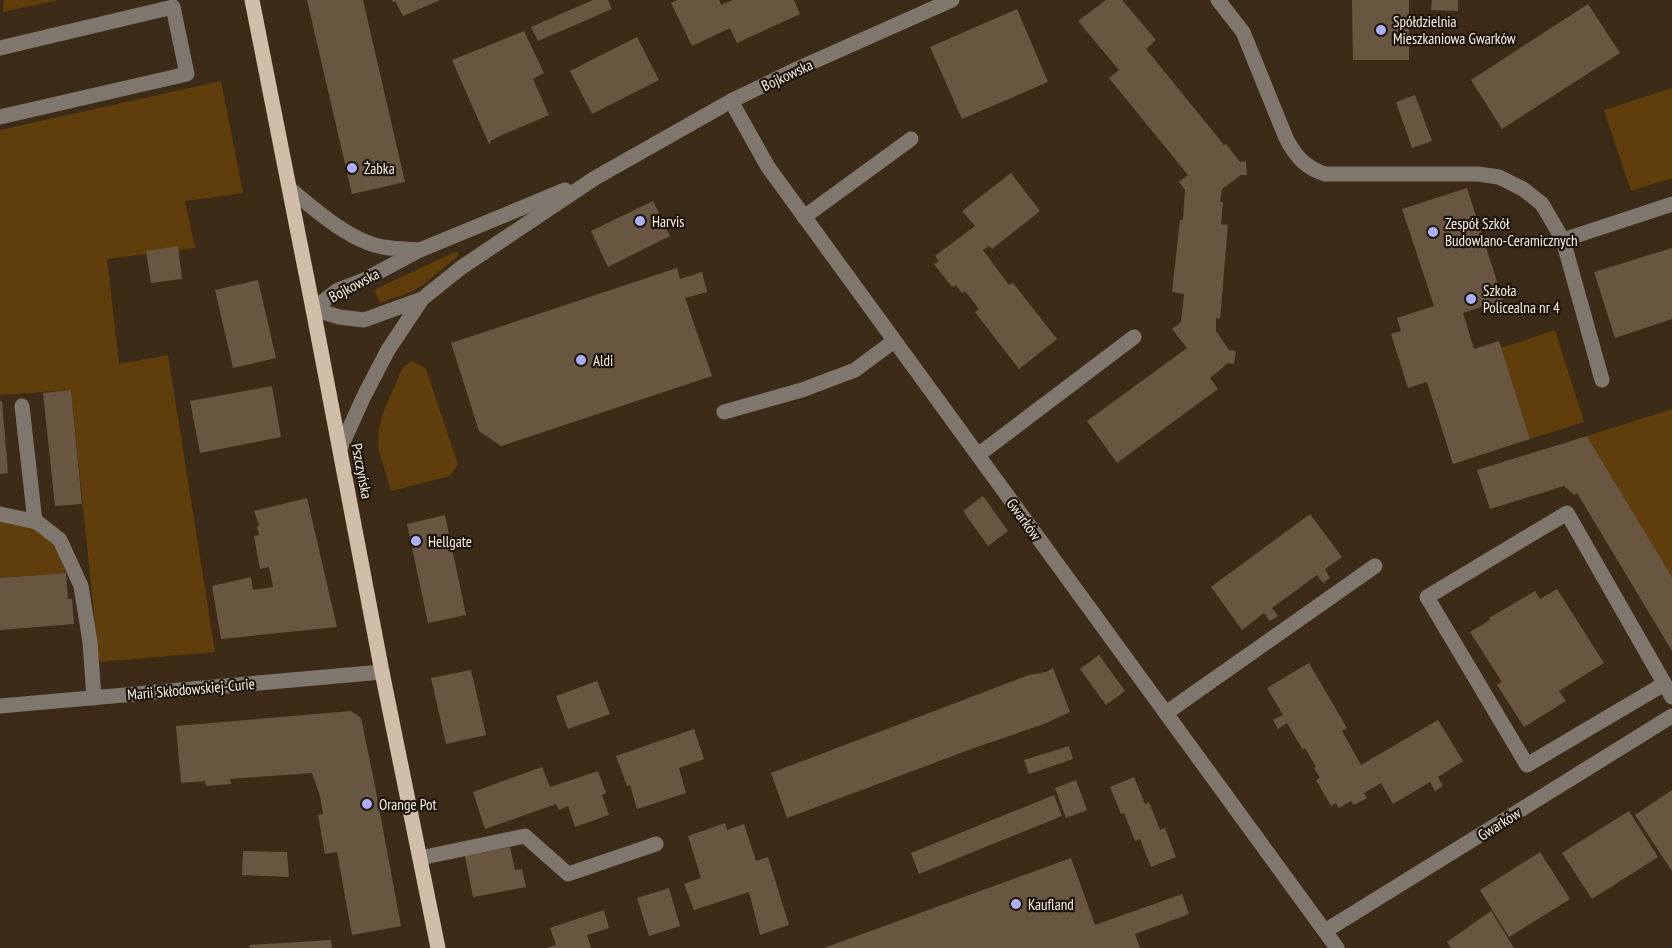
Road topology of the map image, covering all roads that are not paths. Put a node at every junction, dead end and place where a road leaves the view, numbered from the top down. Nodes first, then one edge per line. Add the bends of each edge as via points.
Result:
1 (252, 0) edge
2 (952, 0) edge
3 (1218, 0) edge
4 (0, 48) edge
5 (731, 101) junction
6 (0, 117) edge
7 (911, 139) dead end
8 (595, 178) junction
9 (290, 189) junction
10 (1672, 204) edge
11 (804, 217) junction
12 (1563, 240) junction
13 (420, 250) junction
14 (422, 299) junction
15 (313, 309) junction
16 (1134, 337) dead end
17 (894, 341) junction
18 (1602, 380) dead end
19 (22, 406) dead end
20 (724, 412) dead end
21 (340, 449) junction
22 (978, 455) junction
23 (0, 514) edge
24 (35, 522) junction
25 (1375, 566) dead end
26 (382, 672) junction
27 (1664, 684) junction
28 (1672, 697) edge
29 (94, 698) junction
30 (0, 706) edge
31 (1166, 713) junction
32 (1672, 716) edge
33 (656, 844) dead end
34 (420, 858) junction
35 (1325, 931) junction
36 (438, 948) edge
37 (1337, 948) edge

1 - 9 main road, Pszczyńska
2 - 5 street, Bojkowska
3 - 12 street via 1243,32 1292,151 1308,166 1325,174 1499,177 1542,204
4 - 6 street via 173,7 187,74
5 - 8 street, Bojkowska
5 - 11 street, Gwarków via 768,167
7 - 11 street
8 - 13 street, Bojkowska
8 - 14 street, Bojkowska via 462,267
9 - 13 street via 354,237 381,247
9 - 15 main road, Pszczyńska
10 - 12 street
11 - 17 street, Gwarków
12 - 18 street
13 - 15 street, Bojkowska via 338,290
14 - 15 street, Bojkowska via 364,320
14 - 21 street via 388,351
15 - 21 main road, Pszczyńska
16 - 22 street
17 - 20 street via 855,370
17 - 22 street, Gwarków
19 - 24 street
21 - 26 main road, Pszczyńska
22 - 31 street, Gwarków
23 - 24 street
24 - 29 street via 60,540 81,586
25 - 31 street
26 - 29 street, Marii Skłodowskiej-Curie
26 - 34 main road, Pszczyńska
27 - 27 street via 1567,513 1426,597 1527,765
27 - 28 street
29 - 30 street, Marii Skłodowskiej-Curie
31 - 35 street, Gwarków
32 - 35 street, Gwarków
33 - 34 street via 568,874 525,836
34 - 36 main road, Pszczyńska
35 - 37 street, Gwarków

